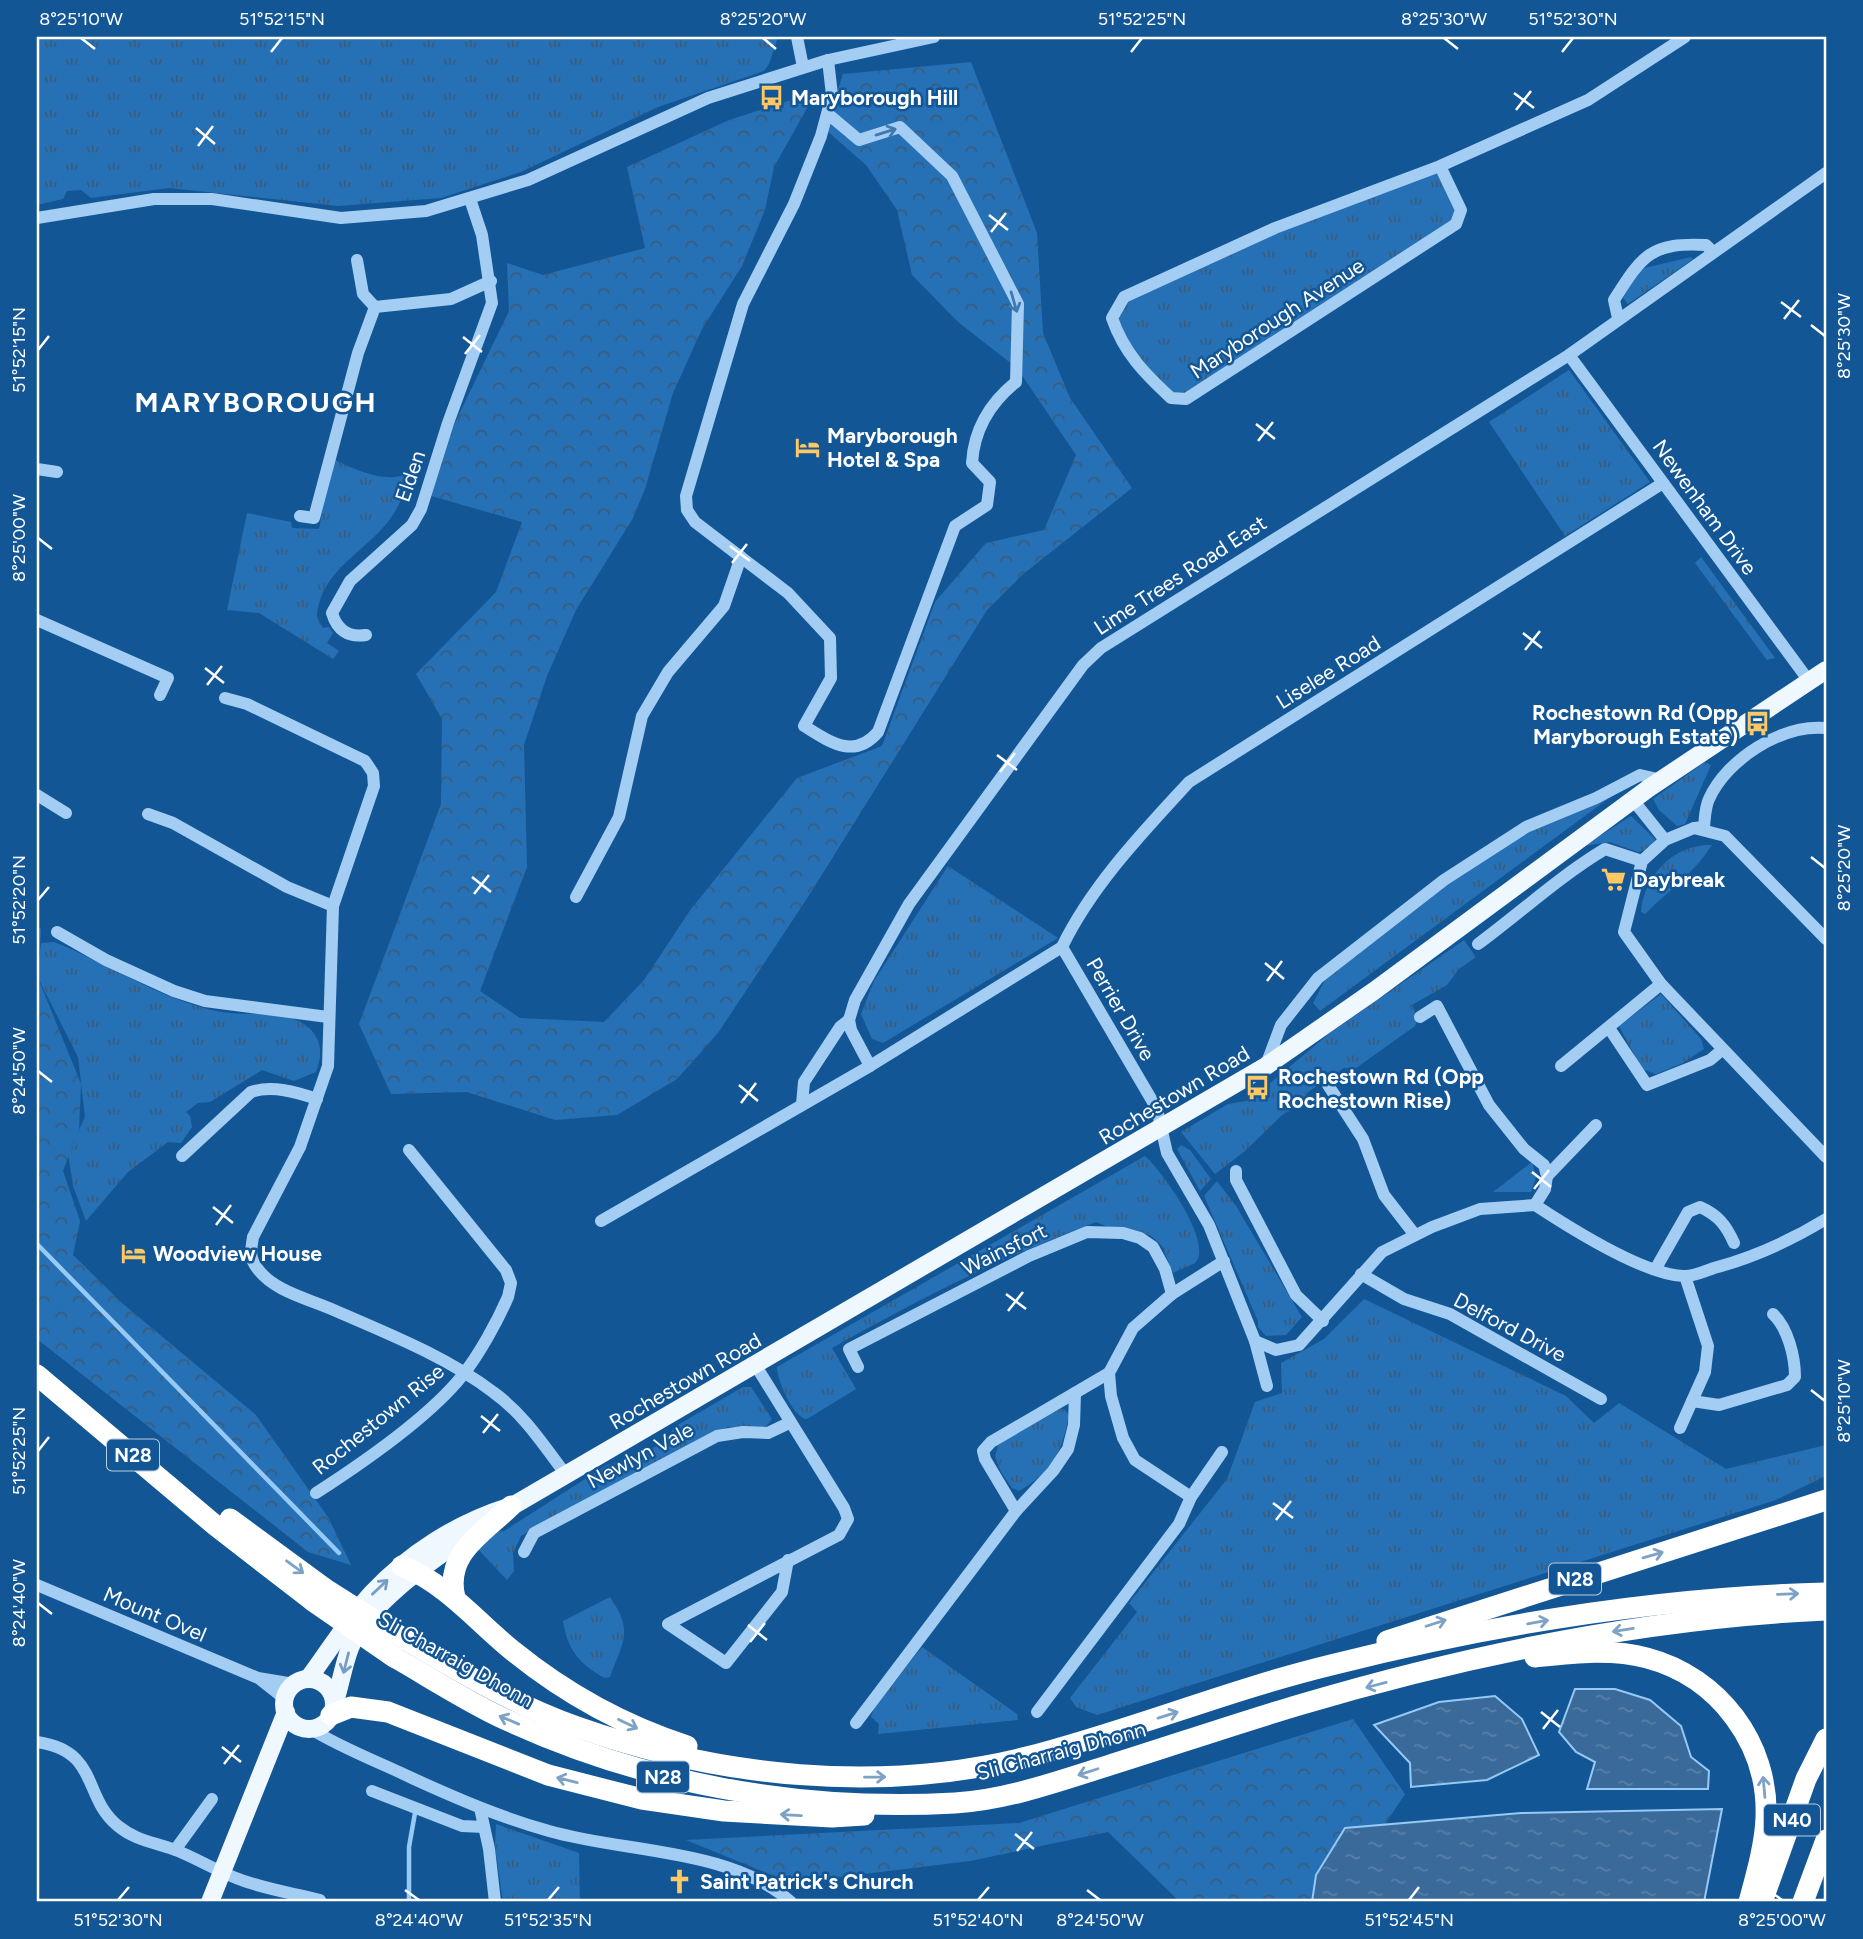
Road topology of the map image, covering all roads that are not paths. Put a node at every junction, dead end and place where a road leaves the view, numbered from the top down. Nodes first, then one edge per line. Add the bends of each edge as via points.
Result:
1 (797, 37) edge
2 (934, 37) edge
3 (1685, 37) edge
4 (828, 60) junction
5 (803, 67) junction
6 (828, 114) junction
7 (1440, 166) junction
8 (1826, 173) edge
9 (470, 199) junction
10 (37, 218) edge
11 (1713, 252) junction
12 (357, 260) dead end
13 (491, 281) junction
14 (375, 307) junction
15 (1618, 318) junction
16 (1567, 356) junction
17 (37, 469) edge
18 (58, 472) dead end
19 (1663, 483) junction
20 (300, 516) dead end
21 (741, 557) junction
22 (37, 620) edge
23 (366, 635) dead end
24 (1826, 670) edge
25 (1810, 681) junction
26 (160, 695) dead end
27 (225, 698) dead end
28 (1826, 728) edge
29 (1662, 780) junction
30 (37, 795) edge
31 (1633, 800) junction
32 (66, 813) dead end
33 (148, 814) dead end
34 (1694, 828) junction
35 (1665, 840) junction
36 (1642, 862) junction
37 (576, 897) dead end
38 (333, 906) junction
39 (1826, 919) edge
40 (1815, 928) junction
41 (57, 932) dead end
42 (1826, 939) edge
43 (1478, 944) dead end
44 (1062, 947) junction
45 (1661, 984) junction
46 (328, 1017) junction
47 (1420, 1017) dead end
48 (849, 1020) junction
49 (1609, 1028) junction
50 (1722, 1050) junction
51 (870, 1066) junction
52 (1266, 1066) junction
53 (1561, 1066) dead end
54 (1328, 1085) dead end
55 (317, 1099) junction
56 (802, 1104) junction
57 (1596, 1125) dead end
58 (1162, 1129) junction
59 (409, 1150) dead end
60 (183, 1156) dead end
61 (1826, 1157) edge
62 (1236, 1171) dead end
63 (1547, 1175) junction
64 (1535, 1205) junction
65 (1826, 1219) edge
66 (601, 1221) dead end
67 (1415, 1235) junction
68 (1734, 1243) dead end
69 (1224, 1261) junction
70 (1656, 1268) junction
71 (1361, 1274) junction
72 (1685, 1276) junction
73 (1172, 1294) junction
74 (1773, 1314) dead end
75 (1323, 1321) junction
76 (1255, 1341) junction
77 (755, 1366) junction
78 (859, 1367) dead end
79 (1109, 1373) junction
80 (464, 1374) junction
81 (43, 1380) edge
82 (1267, 1386) dead end
83 (1075, 1392) junction
84 (1601, 1399) dead end
85 (1692, 1401) junction
86 (789, 1423) junction
87 (1680, 1428) dead end
88 (1222, 1452) dead end
89 (566, 1476) junction
90 (316, 1493) dead end
91 (1191, 1497) junction
92 (1826, 1500) edge
93 (511, 1506) junction
94 (1016, 1511) junction
95 (524, 1552) dead end
96 (789, 1560) junction
97 (410, 1569) junction
98 (37, 1585) edge
99 (1826, 1593) edge
100 (455, 1598) junction
101 (1826, 1610) edge
102 (400, 1649) junction
103 (1327, 1665) junction
104 (1443, 1667) junction
105 (258, 1678) junction
106 (301, 1682) junction
107 (286, 1708) junction
108 (1037, 1712) dead end
109 (331, 1713) junction
110 (856, 1723) dead end
111 (307, 1728) junction
112 (1826, 1739) edge
113 (37, 1742) edge
114 (344, 1749) junction
115 (758, 1771) junction
116 (262, 1776) junction
117 (372, 1791) dead end
118 (212, 1799) dead end
119 (957, 1803) junction
120 (480, 1808) junction
121 (484, 1827) junction
122 (1826, 1840) edge
123 (175, 1850) junction
124 (221, 1871) junction
125 (320, 1900) dead end
126 (210, 1902) edge
127 (495, 1902) edge
128 (791, 1902) edge
129 (1749, 1902) edge
130 (1762, 1902) edge
131 (1803, 1902) edge

1 - 5 street
2 - 4 street
3 - 7 street, Maryborough Avenue via 1588,100
4 - 5 street
4 - 6 street via 832,95
5 - 9 street via 708,98 528,180
6 - 21 street via 794,204 743,304 685,496 695,522
6 -> 21 street via 859,140 900,127 952,176 1018,304 1016,382 992,404 973,443 972,463 990,482 986,505 955,526 878,732 869,742 856,748 842,747 804,726 831,678 830,638 788,593
7 - 7 street, Maryborough Avenue via 1275,228 1124,297 1112,318 1119,339 1139,368 1171,398 1186,399 1456,224 1461,210
8 - 11 street, Lime Trees Road East
9 - 10 street via 426,211 341,218 212,199 165,199
9 - 13 street, Elden
11 - 15 street, Lime Trees Road East
11 - 15 street via 1706,244 1683,244 1658,249 1638,262 1614,300
12 - 14 street via 363,294
13 - 14 street via 451,299
13 - 23 street, Elden via 492,303 421,509 412,525 350,581 332,613 345,633
14 - 20 street via 358,353 314,518
15 - 16 street, Lime Trees Road East
16 - 19 street, Newenham Drive
16 - 48 street, Lime Trees Road East via 1101,648 1083,665 909,904 855,1000
17 - 18 street
19 - 25 street, Newenham Drive
19 - 44 street, Liselee Road via 1189,782 1094,894
21 - 37 street via 724,606 668,672 642,716 620,817
22 - 26 street via 168,678
24 - 25 main road, Rochestown Road
25 - 29 main road, Rochestown Road
27 - 38 street, Rochestown Rise via 247,704 365,761 373,773 373,786
28 - 34 street via 1793,730 1753,751 1715,788 1707,802 1704,827
29 - 31 main road, Rochestown Road
29 - 52 street via 1640,775 1526,827 1444,880 1318,978 1281,1025
30 - 32 street
31 - 35 street
31 - 52 main road, Rochestown Road
33 - 38 street
34 - 35 street
34 - 40 street via 1725,836
35 - 36 street
36 - 43 street via 1605,849
36 - 45 street via 1624,932
38 - 46 street, Rochestown Rise
39 - 40 street
40 - 42 street
41 - 46 street via 174,991 205,1000
44 - 51 street
44 - 58 street, Perrier Drive via 1157,1109
45 - 49 street
45 - 50 street
46 - 55 street, Rochestown Rise via 328,1066
47 - 63 street via 1437,1006 1489,1105 1524,1149 1544,1164
48 - 51 street
48 - 56 street, Lime Trees Road East via 839,1027 804,1082
49 - 50 street via 1647,1085 1710,1060
49 - 53 street
50 - 61 street
51 - 56 street
52 - 58 main road, Rochestown Road
54 - 67 street via 1363,1139 1384,1195
55 - 60 street via 262,1088 251,1092
55 - 80 street, Rochestown Rise via 300,1147 253,1237 251,1254 256,1267 293,1293 420,1349
56 - 66 street
57 - 63 street
58 - 69 street, Perrier Drive via 1167,1153 1209,1225
58 - 77 main road, Rochestown Road
59 - 80 street, Rochestown Rise via 506,1270 511,1283 499,1317
62 - 75 street via 1236,1180 1296,1295
63 - 64 street
64 - 67 street via 1480,1209
64 - 70 street via 1577,1233
65 - 72 street via 1748,1259
67 - 71 street via 1382,1252
68 - 70 street via 1727,1226 1700,1207 1688,1212
69 - 73 street
69 - 76 street, Perrier Drive
70 - 72 street
71 - 75 street
71 - 84 street, Delford Drive via 1404,1299 1450,1314
72 - 85 street via 1708,1346 1705,1372
73 - 78 street, Wainsfort via 1166,1269 1153,1247 1123,1233 1087,1232 1029,1256 849,1349
73 - 79 street via 1133,1328
74 - 85 street via 1795,1362 1796,1377 1787,1385 1719,1405
75 - 76 street via 1298,1345 1276,1350
76 - 82 street, Perrier Drive
77 - 86 street
77 - 89 main road, Rochestown Road
79 - 83 street
79 - 91 street via 1123,1438 1135,1460
80 - 89 street, Rochestown Rise via 494,1392 527,1422
80 - 90 street, Rochestown Rise via 400,1431
81 - 102 highway, Sli Charraig Dhonn / N28, bridge via 216,1526
83 - 94 street via 1068,1449
83 - 94 street via 990,1442 984,1451
85 - 87 street
86 - 95 street, Newlyn Vale via 768,1433 717,1436 534,1533
86 - 96 street via 848,1519 839,1535
88 - 91 street
89 - 93 main road, Rochestown Road
91 - 108 street via 1179,1524
103 -> 92 highway, N28 via 1424,1627
93 - 97 main road, Rochestown Road via 461,1526
93 - 100 highway via 458,1559 451,1582
94 - 110 street
96 - 96 street via 752,1579 668,1624 726,1663 782,1592
97 - 100 highway
106 -> 97 main road, Rochestown Road via 372,1593
97 -> 109 main road, Rochestown Road via 350,1646
98 - 105 street, Mount Ovel
103 -> 99 highway, N28 via 1605,1610 1688,1600
100 -> 115 highway via 559,1687 641,1730
101 -> 104 highway, N28 via 1634,1628
102 - 115 highway, Sli Charraig Dhonn / N28 via 575,1727 650,1750
119 -> 102 highway, Sli Charraig Dhonn / N28 via 831,1802 670,1779 582,1751 497,1715
115 -> 103 highway, Sli Charraig Dhonn / N28 via 911,1776 1023,1758
104 -> 119 highway, Sli Charraig Dhonn / N28 via 1301,1704 1042,1786
129 -> 104 highway via 1766,1819 1763,1773 1746,1733 1722,1700 1688,1675 1648,1658 1599,1652
105 - 106 street, Mount Ovel
105 - 107 street, Mount Ovel via 280,1695
106 - 107 main road via 287,1693
106 - 109 main road via 316,1680 330,1689
107 - 111 main road via 294,1723
107 - 116 main road
109 - 111 main road via 320,1726
109 - 114 street
119 -> 109 highway via 832,1817 710,1810 642,1799 548,1775 388,1712 351,1707
111 - 114 street
111 - 116 main road via 290,1739
112 - 130 highway, N40 via 1806,1779
113 - 123 street via 75,1759 119,1827
114 - 120 street
116 - 124 main road
117 - 121 street via 462,1826
118 - 123 street
120 - 121 street
120 - 128 street via 603,1845 744,1871
121 - 127 street
122 - 131 highway, N40
123 - 124 street
124 - 125 street via 239,1880
124 - 126 main road

